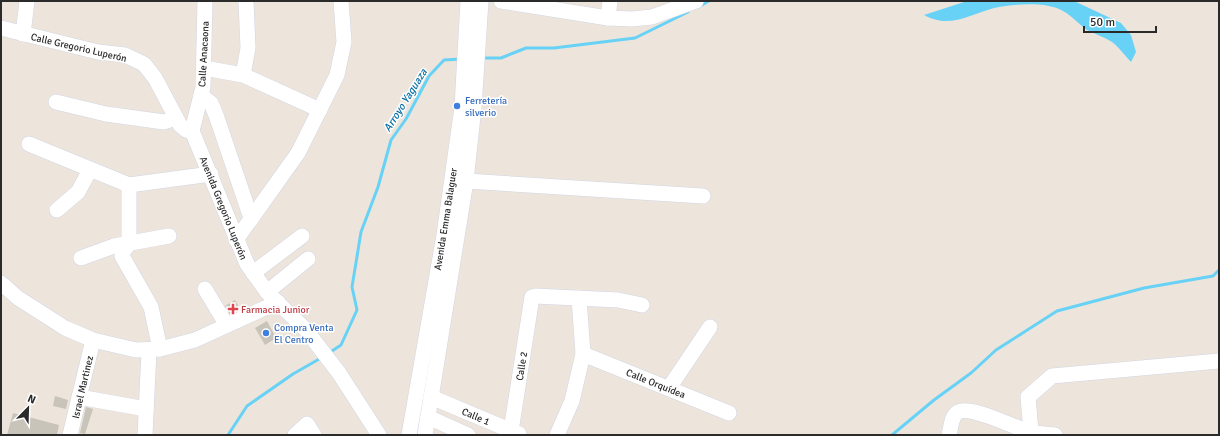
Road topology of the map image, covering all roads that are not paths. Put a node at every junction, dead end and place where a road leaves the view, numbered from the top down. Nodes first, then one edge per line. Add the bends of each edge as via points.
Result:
1 (205, 1) edge
2 (246, 1) edge
3 (340, 1) edge
4 (468, 1) edge
5 (481, 1) edge
6 (501, 1) edge
7 (610, 1) edge
8 (696, 1) edge
9 (23, 3) edge
10 (543, 4) edge
11 (608, 18) junction
12 (474, 20) junction
13 (1, 28) edge
14 (23, 34) junction
15 (204, 68) junction
16 (243, 75) junction
17 (201, 95) junction
18 (56, 102) dead end
19 (468, 107) junction
20 (320, 110) junction
21 (176, 118) junction
22 (192, 131) junction
23 (29, 144) dead end
24 (90, 170) junction
25 (210, 174) junction
26 (466, 181) junction
27 (129, 185) junction
28 (703, 196) dead end
29 (57, 210) dead end
30 (251, 218) junction
31 (169, 236) dead end
32 (302, 236) dead end
33 (450, 236) junction
34 (236, 240) junction
35 (129, 244) junction
36 (81, 258) dead end
37 (308, 260) dead end
38 (253, 273) junction
39 (1, 283) edge
40 (205, 289) dead end
41 (272, 297) junction
42 (579, 298) junction
43 (642, 305) dead end
44 (226, 324) junction
45 (710, 327) dead end
46 (93, 340) junction
47 (155, 350) junction
48 (583, 354) junction
49 (1219, 361) edge
50 (669, 388) junction
51 (80, 397) junction
52 (432, 397) junction
53 (146, 409) junction
54 (729, 413) dead end
55 (428, 417) junction
56 (1031, 432) junction
57 (515, 433) edge
58 (70, 435) edge
59 (145, 435) edge
60 (295, 435) edge
61 (314, 435) edge
62 (379, 435) edge
63 (409, 435) edge
64 (424, 435) edge
65 (468, 435) edge
66 (557, 435) edge
67 (949, 435) edge
68 (1055, 435) edge

1 - 15 street, Calle Anacaona
2 - 16 street via 248,48
3 - 20 street via 344,42 337,75
4 - 12 street, Avenida Emma Balaguer
5 - 12 street, Avenida Emma Balaguer
6 - 10 street
7 - 11 street
8 - 11 street via 652,17
9 - 14 street
10 - 11 street
12 - 19 street, Avenida Emma Balaguer
13 - 14 street, Calle Gregorio Luperón
14 - 21 street, Calle Gregorio Luperón via 98,52 125,55 144,64 155,78
15 - 16 street
15 - 17 street, Calle Anacaona
16 - 20 street
17 - 22 street, Calle Anacaona
17 - 30 street via 211,103 216,114
18 - 21 street via 106,114 164,122
19 - 26 street, Avenida Emma Balaguer
19 - 33 street, Avenida Emma Balaguer
20 - 30 street via 298,153
21 - 22 street, Calle Gregorio Luperón via 186,130
22 - 25 street, Avenida Gregorio Luperón
23 - 24 street
24 - 27 street
24 - 29 street via 78,192
25 - 27 street
25 - 34 street, Avenida Gregorio Luperón
26 - 28 street
26 - 33 street, Avenida Emma Balaguer
27 - 35 street
30 - 34 street
31 - 35 street
32 - 38 street
33 - 52 street, Avenida Emma Balaguer
33 - 63 street, Avenida Emma Balaguer
34 - 38 street, Avenida Gregorio Luperón
35 - 36 street via 114,246
35 - 47 street via 122,256 151,307
37 - 41 street
38 - 41 street, Avenida Gregorio Luperón
39 - 46 street via 18,298 54,322
40 - 44 street
41 - 44 street
41 - 62 street, Avenida Gregorio Luperón via 306,330 339,373
42 - 43 street via 618,300
42 - 48 street
42 - 57 street, Calle 2 via 535,296 530,300
44 - 47 street via 195,340
45 - 50 street
46 - 47 street via 136,350
46 - 51 street, Israel Martinez
47 - 53 street
48 - 50 street, Calle Orquídea
48 - 66 street via 572,401
49 - 56 street via 1052,376 1028,397
50 - 54 street, Calle Orquídea
51 - 53 street
51 - 58 street, Israel Martinez
52 - 55 street, Avenida Emma Balaguer
52 - 57 street, Calle 1
53 - 59 street
55 - 64 street, Avenida Emma Balaguer
55 - 65 street
56 - 67 street via 979,413 965,411 958,412 954,417
56 - 68 street
60 - 61 street via 308,424

